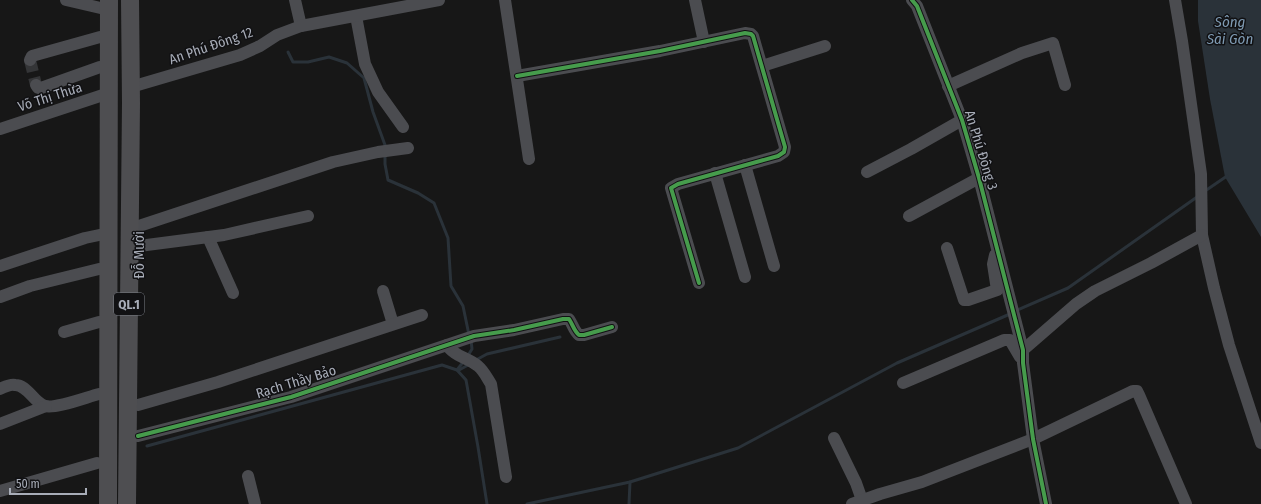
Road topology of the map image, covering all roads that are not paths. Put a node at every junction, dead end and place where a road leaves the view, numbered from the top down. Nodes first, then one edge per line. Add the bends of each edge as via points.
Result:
1 (66, 0) edge
2 (130, 0) edge
3 (294, 0) edge
4 (439, 0) edge
5 (505, 0) edge
6 (695, 0) edge
7 (912, 0) edge
8 (1175, 0) edge
9 (104, 5) edge
10 (356, 16) junction
11 (301, 26) junction
12 (100, 37) junction
13 (704, 42) junction
14 (825, 46) dead end
15 (30, 60) dead end
16 (762, 66) junction
17 (100, 67) junction
18 (517, 76) junction
19 (36, 85) dead end
20 (1065, 85) dead end
21 (948, 86) junction
22 (109, 88) junction
23 (131, 95) junction
24 (962, 120) junction
25 (403, 127) dead end
26 (0, 129) edge
27 (408, 148) dead end
28 (529, 159) dead end
29 (745, 165) junction
30 (867, 172) dead end
31 (715, 173) junction
32 (979, 178) junction
33 (308, 216) dead end
34 (909, 216) dead end
35 (139, 226) junction
36 (106, 228) junction
37 (1202, 235) junction
38 (208, 237) junction
39 (139, 246) junction
40 (947, 248) dead end
41 (998, 249) junction
42 (0, 266) edge
43 (774, 266) dead end
44 (99, 269) junction
45 (745, 277) dead end
46 (699, 283) dead end
47 (383, 291) dead end
48 (233, 293) dead end
49 (0, 297) edge
50 (422, 315) dead end
51 (99, 322) junction
52 (393, 324) junction
53 (612, 327) dead end
54 (64, 332) dead end
55 (452, 343) junction
56 (1023, 350) junction
57 (1023, 363) junction
58 (903, 383) dead end
59 (0, 389) edge
60 (99, 394) junction
61 (138, 405) junction
62 (46, 406) junction
63 (0, 424) edge
64 (138, 436) junction
65 (834, 438) dead end
66 (1033, 439) junction
67 (1261, 443) edge
68 (97, 462) junction
69 (248, 476) dead end
70 (506, 477) dead end
71 (0, 491) edge
72 (857, 502) edge
73 (97, 504) edge
74 (108, 504) edge
75 (127, 504) edge
76 (138, 504) edge
77 (255, 504) edge
78 (1046, 504) edge
79 (1186, 504) edge

1 - 9 street
2 - 23 highway, Đỗ Mười / QL.1
3 - 11 street
4 - 10 street, An Phú Đông 12
5 - 18 street
6 - 13 street
7 - 21 street, An Phú Đông 3 via 917,6
8 - 37 street via 1200,174
9 - 12 highway, QL.1
9 - 22 highway, QL.1
10 - 11 street, An Phú Đông 12
10 - 25 street via 365,64 378,92
11 - 23 street, An Phú Đông 12 via 240,55
12 - 15 street via 32,56
12 - 17 highway, QL.1
13 - 16 street via 751,34
13 - 18 street
14 - 16 street
16 - 29 street via 786,146 784,152 778,156
17 - 19 street via 41,88
17 - 22 highway, QL.1
18 - 28 street
20 - 21 street via 1053,43 1022,53
21 - 24 street, An Phú Đông 3
22 - 23 highway
22 - 26 street, Võ Thị Thừa
22 - 36 highway, QL.1
23 - 35 highway, Đỗ Mười / QL.1 via 140,123
23 - 75 highway, Đỗ Mười / QL.1
24 - 30 street
24 - 32 street, An Phú Đông 3
27 - 35 street via 333,162
29 - 31 street
29 - 43 street
31 - 45 street
31 - 46 street via 671,188
32 - 34 street
32 - 41 street, An Phú Đông 3
33 - 38 street
35 - 39 highway, Đỗ Mười / QL.1
36 - 42 street via 85,238
36 - 44 highway, QL.1 via 100,245
36 - 74 highway, QL.1
37 - 56 street via 1095,290
37 - 67 street via 1229,345
38 - 39 street
38 - 48 street
39 - 61 highway, Đỗ Mười / QL.1
40 - 41 street via 964,300 997,290 993,264
41 - 56 street, An Phú Đông 3
44 - 49 street via 30,286
44 - 51 highway, QL.1
47 - 52 street
50 - 52 street
51 - 54 street
51 - 60 highway, QL.1
52 - 61 street via 218,382
53 - 55 street, Rạch Thầy Bảo via 584,336 574,332 569,319 563,319 474,336
55 - 64 street, Rạch Thầy Bảo via 291,397
55 - 70 street via 451,351 477,365 491,384
56 - 57 street
57 - 58 street via 1010,340 1004,340
57 - 66 street
59 - 62 street via 14,384 22,386 40,404
60 - 62 street
60 - 68 highway, QL.1
61 - 64 highway, Đỗ Mười / QL.1
62 - 63 street
64 - 76 highway, Đỗ Mười / QL.1
65 - 72 street via 856,483
66 - 72 street via 922,482
66 - 78 street
66 - 79 street via 1137,391
68 - 71 street
68 - 73 highway, QL.1
69 - 77 street

